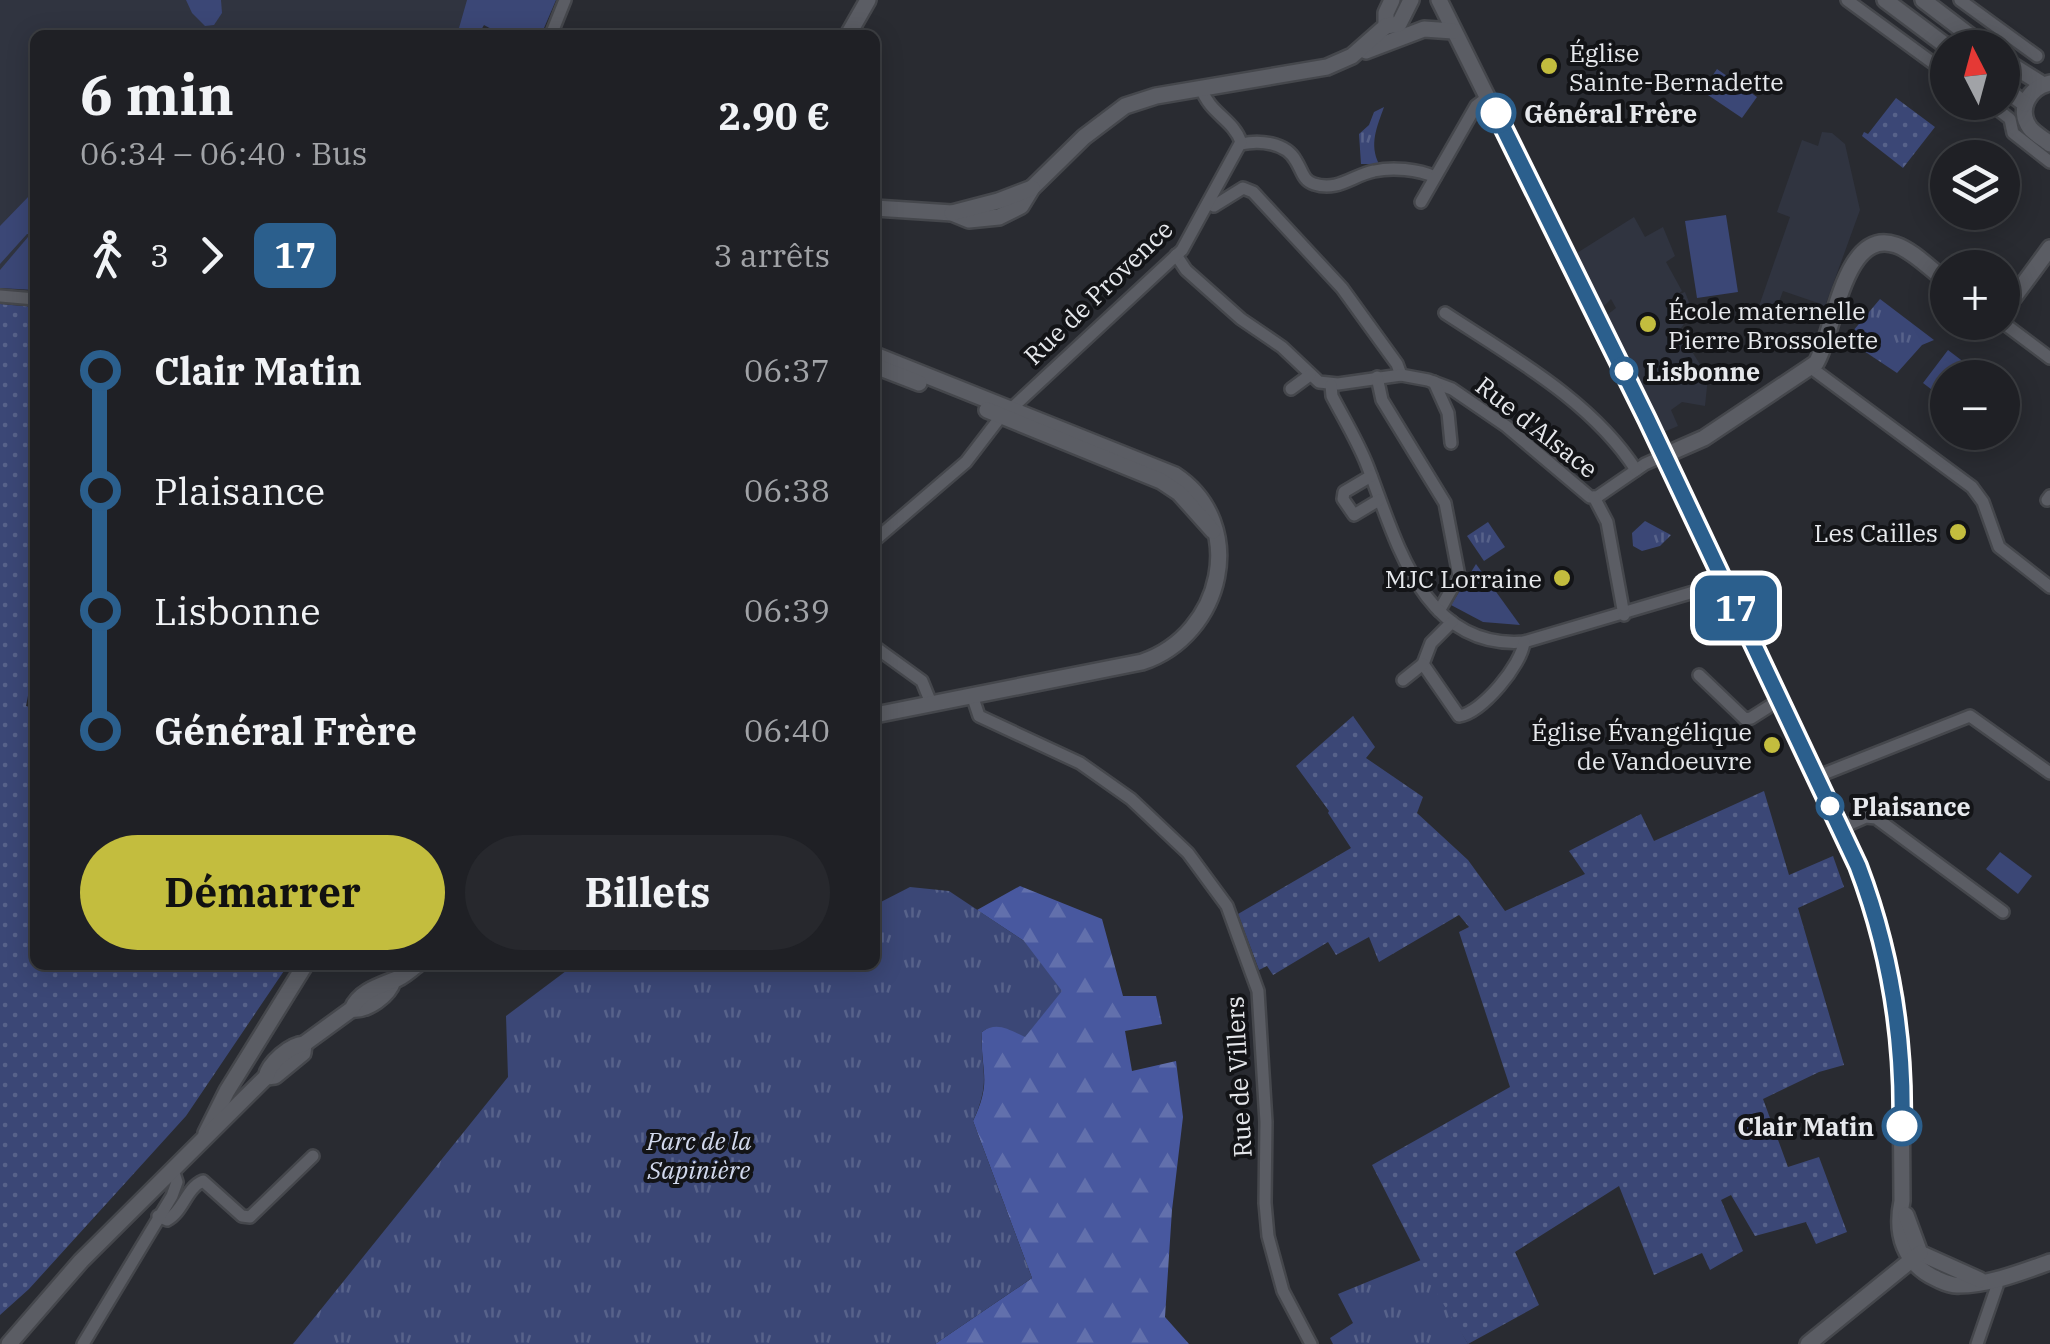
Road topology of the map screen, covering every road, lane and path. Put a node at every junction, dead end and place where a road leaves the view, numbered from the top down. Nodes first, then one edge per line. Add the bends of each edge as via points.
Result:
1 (565, 0) edge
2 (868, 0) edge
3 (1392, 0) edge
4 (1411, 0) edge
5 (1425, 0) edge
6 (1848, 0) edge
7 (1886, 0) edge
8 (1923, 0) edge
9 (1965, 4) edge
10 (1441, 6) edge
11 (1386, 26) junction
12 (553, 30) edge
13 (851, 30) edge
14 (1963, 30) edge
15 (1975, 30) edge
16 (1453, 31) junction
17 (1930, 34) edge
18 (1352, 56) junction
19 (2037, 56) dead end
20 (1930, 57) edge
21 (2020, 70) edge
22 (2046, 84) edge
23 (1201, 88) junction
24 (1488, 97) junction
25 (2020, 100) edge
26 (2025, 104) junction
27 (2010, 120) edge
28 (1241, 144) junction
29 (2050, 144) edge
30 (2050, 162) edge
31 (1435, 177) junction
32 (1421, 202) dead end
33 (1208, 203) junction
34 (880, 209) edge
35 (2050, 248) edge
36 (1176, 255) junction
37 (1930, 269) edge
38 (2020, 288) edge
39 (0, 296) edge
40 (30, 298) edge
41 (1445, 313) dead end
42 (2020, 336) edge
43 (880, 357) edge
44 (2050, 358) edge
45 (1810, 366) junction
46 (880, 368) edge
47 (1310, 375) junction
48 (1401, 375) junction
49 (1377, 378) junction
50 (1434, 382) junction
51 (1331, 385) junction
52 (1291, 388) dead end
53 (1007, 412) junction
54 (1451, 443) dead end
55 (1664, 456) junction
56 (1636, 470) junction
57 (1371, 476) junction
58 (1594, 497) junction
59 (1378, 500) junction
60 (880, 536) edge
61 (1724, 583) junction
62 (2050, 586) edge
63 (1439, 611) junction
64 (1624, 615) junction
65 (1452, 622) junction
66 (1524, 642) junction
67 (880, 652) edge
68 (1423, 664) junction
69 (1699, 675) dead end
70 (1402, 680) dead end
71 (972, 694) junction
72 (1780, 699) junction
73 (931, 703) junction
74 (880, 714) edge
75 (2050, 773) edge
76 (1816, 777) junction
77 (1841, 828) junction
78 (2003, 912) dead end
79 (303, 970) edge
80 (410, 970) edge
81 (203, 1142) junction
82 (314, 1156) dead end
83 (167, 1176) junction
84 (161, 1211) junction
85 (1916, 1256) junction
86 (2050, 1262) edge
87 (1990, 1280) junction
88 (10, 1344) edge
89 (83, 1344) edge
90 (1310, 1344) edge
91 (1808, 1344) edge
92 (1977, 1344) edge

1 - 12 street
2 - 13 main road
3 - 11 main road
4 - 11 main road via 1399,24
5 - 10 main road
6 - 20 street
7 - 17 main road
8 - 14 main road
9 - 15 street
9 - 19 street
10 - 16 main road
11 - 18 main road
16 - 18 main road via 1424,30
16 - 24 main road
18 - 23 main road via 1296,74
21 - 22 main road
22 - 26 main road
23 - 28 street
23 - 34 main road via 1114,112 1021,206 998,217
24 - 31 street via 1476,106
24 - 55 main road
25 - 26 main road
26 - 29 main road via 2028,126
27 - 30 street via 2013,134
28 - 31 street via 1260,141 1288,152 1306,180 1318,186 1375,170
28 - 33 street, Rue de Provence
31 - 32 street
33 - 36 street, Rue de Provence
33 - 48 street via 1214,206 1242,188 1253,192 1342,288
35 - 38 main road
36 - 47 street
36 - 53 street, Rue de Provence
37 - 45 main road via 1897,245 1862,251 1824,349
39 - 40 street
41 - 56 street via 1572,401
42 - 44 street
43 - 53 main road
45 - 55 main road via 1704,438
45 - 62 street via 1972,487 1999,547
46 - 53 main road
47 - 51 street
47 - 52 street
48 - 49 street, Rue d'Alsace
48 - 50 street, Rue d'Alsace
49 - 51 street, Rue d'Alsace
49 - 63 street via 1382,400 1443,497 1459,576
50 - 54 street, Rue d'Alsace via 1448,413
50 - 58 street, Rue d'Alsace via 1506,426
51 - 57 street
53 - 60 street, Rue de Provence via 966,462
53 - 71 main road via 1180,493 1213,530 1217,577 1209,604 1173,648 1142,662
55 - 56 street, Rue d'Alsace
55 - 61 main road
56 - 58 street, Rue d'Alsace
57 - 59 street
57 - 59 street via 1343,499 1354,515
58 - 64 street via 1607,522
59 - 63 street via 1404,560
61 - 64 street
61 - 72 main road
63 - 65 street
64 - 66 street
65 - 66 street via 1482,638
65 - 68 street via 1431,642
66 - 68 street via 1488,698 1463,716 1453,712
67 - 73 street via 922,681
68 - 70 street
69 - 72 street via 1745,719
71 - 73 main road
71 - 90 street, Rue de Villers via 980,716 1080,763 1150,814 1226,906 1258,992 1268,1236 1284,1291
72 - 76 main road
73 - 74 main road
75 - 76 street via 1964,716
76 - 77 main road
77 - 78 street via 1876,818
77 - 85 main road via 1876,918 1894,998 1902,1103 1898,1222
79 - 81 main road
80 - 81 main road via 390,991 304,1044 303,1053 266,1077
81 - 83 main road
82 - 84 street via 250,1217 204,1181 174,1217 167,1220
83 - 84 street via 178,1182
83 - 88 main road
84 - 89 street
85 - 87 main road
85 - 91 main road
86 - 87 main road
87 - 92 street via 1997,1286

